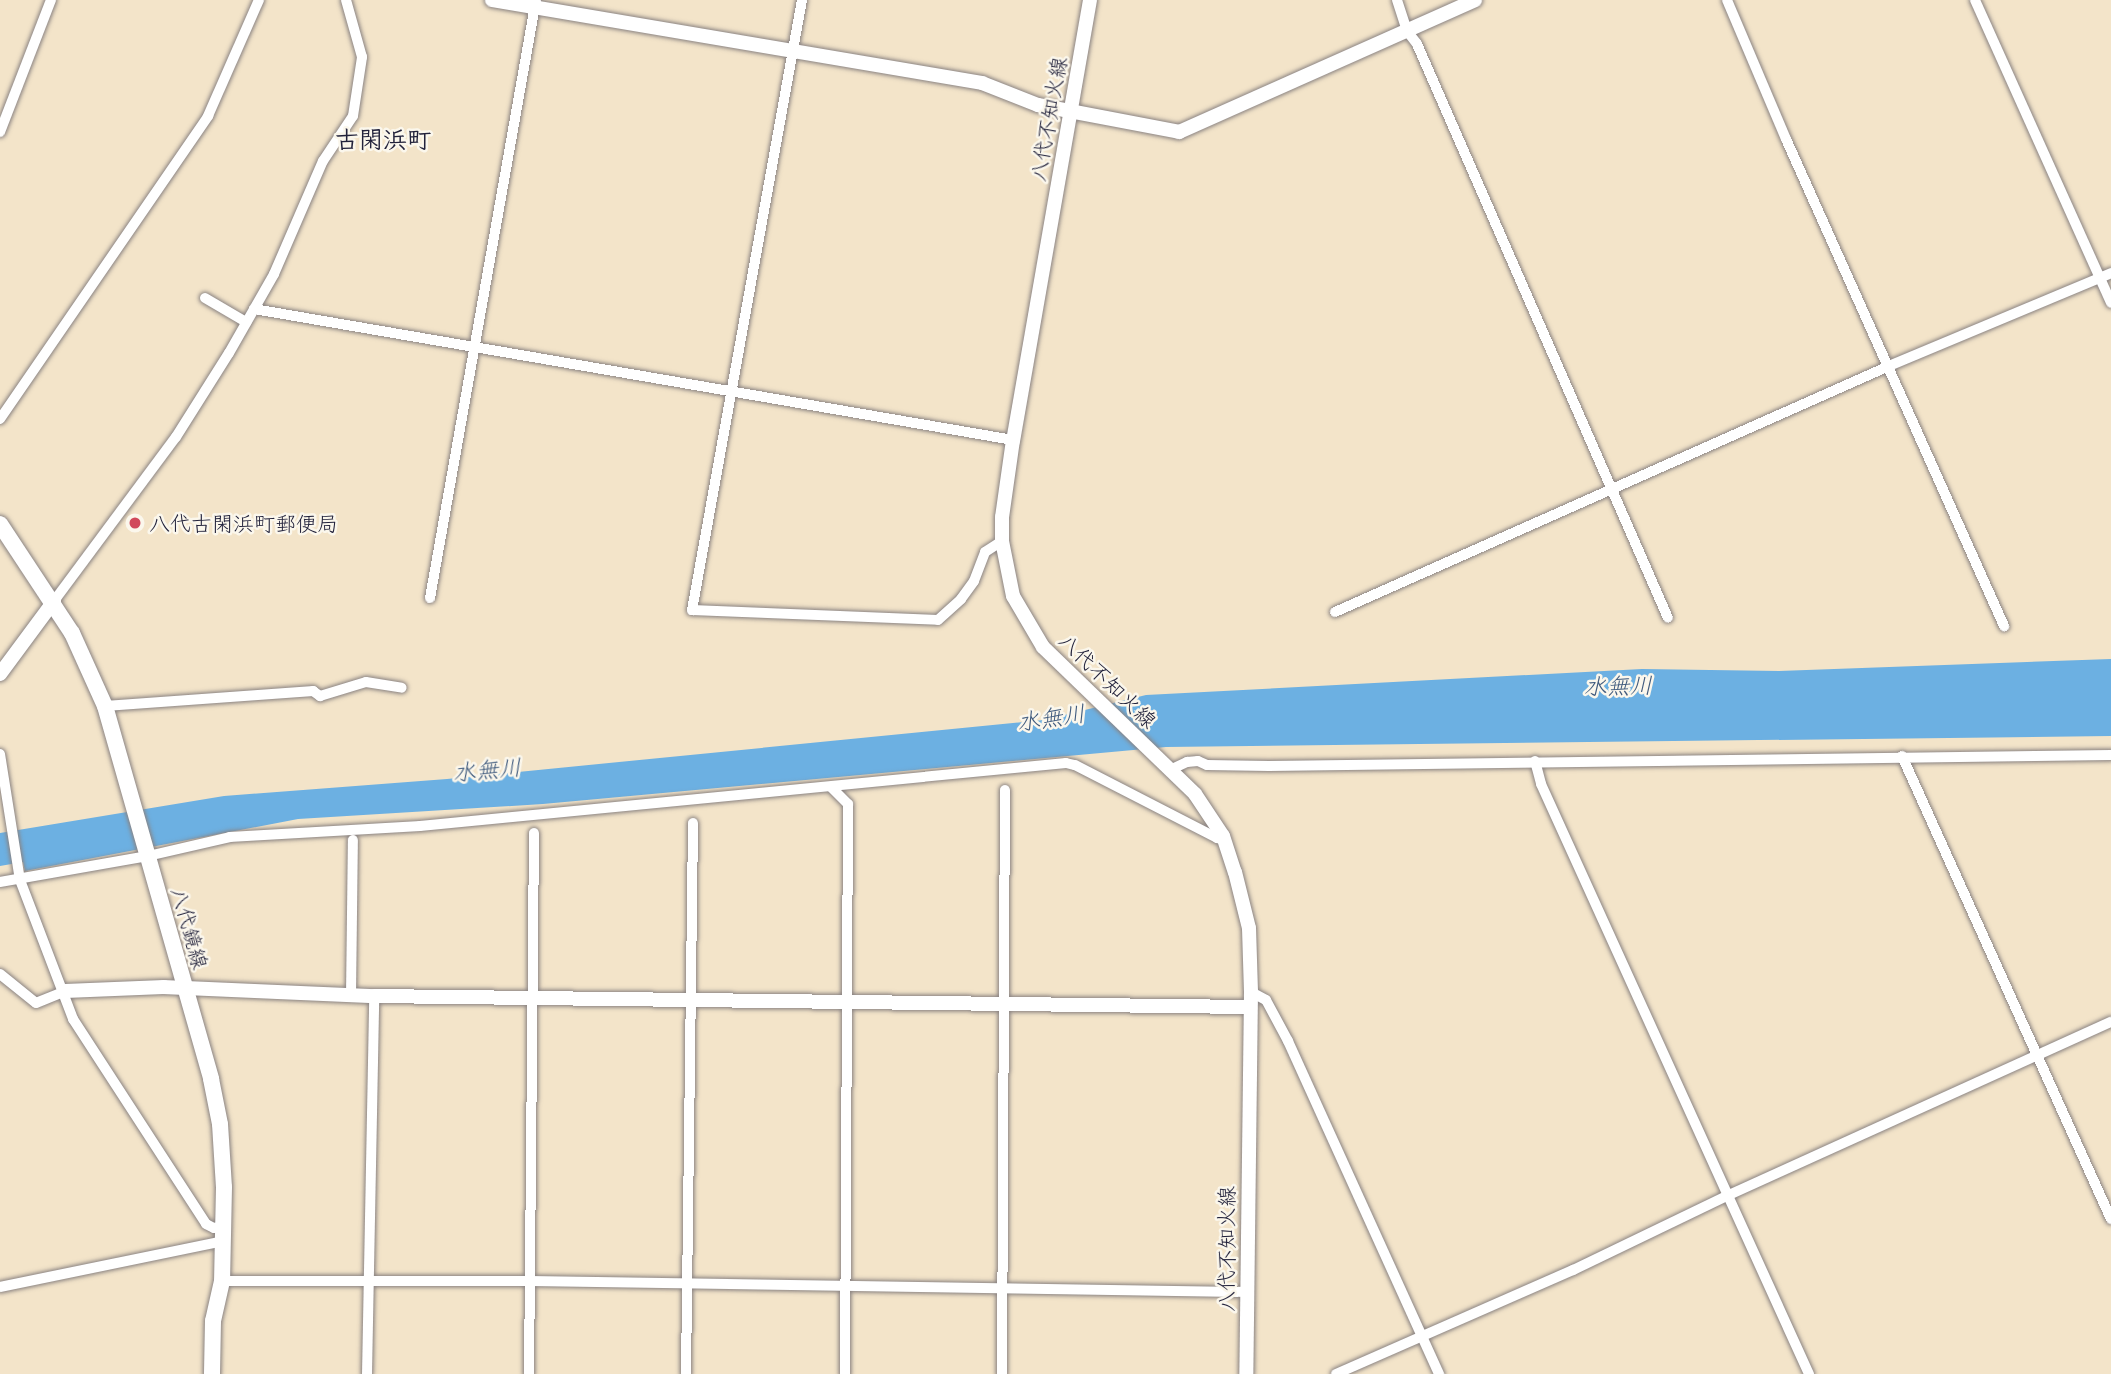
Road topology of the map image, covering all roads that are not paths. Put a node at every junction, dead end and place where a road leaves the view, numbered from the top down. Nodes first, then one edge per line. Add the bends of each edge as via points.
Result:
1 (51, 0) edge
2 (259, 0) edge
3 (346, 0) edge
4 (492, 0) edge
5 (802, 0) edge
6 (1090, 0) edge
7 (1397, 0) edge
8 (1475, 0) edge
9 (1727, 0) edge
10 (1975, 0) edge
11 (535, 4) edge
12 (1406, 31) junction
13 (792, 52) junction
14 (1071, 109) junction
15 (0, 132) edge
16 (2111, 274) edge
17 (2100, 278) junction
18 (205, 298) dead end
19 (2111, 303) edge
20 (254, 309) junction
21 (246, 322) junction
22 (475, 346) junction
23 (1889, 366) junction
24 (731, 392) junction
25 (0, 419) edge
26 (1013, 440) junction
27 (1611, 489) junction
28 (0, 524) edge
29 (1002, 541) junction
30 (430, 598) dead end
31 (54, 601) junction
32 (1335, 612) dead end
33 (1668, 618) dead end
34 (2004, 626) dead end
35 (0, 674) edge
36 (402, 688) dead end
37 (105, 706) junction
38 (0, 754) edge
39 (2111, 755) edge
40 (1902, 756) junction
41 (1535, 761) junction
42 (1169, 766) junction
43 (831, 787) junction
44 (1005, 790) dead end
45 (693, 822) dead end
46 (534, 833) dead end
47 (1223, 836) junction
48 (353, 840) dead end
49 (147, 855) junction
50 (20, 880) junction
51 (0, 883) edge
52 (0, 974) edge
53 (185, 988) junction
54 (65, 991) junction
55 (1251, 992) junction
56 (351, 995) junction
57 (374, 996) junction
58 (533, 998) junction
59 (692, 999) junction
60 (848, 1000) junction
61 (1004, 1003) junction
62 (1250, 1007) junction
63 (2111, 1022) edge
64 (2037, 1056) junction
65 (1729, 1195) junction
66 (2111, 1219) edge
67 (223, 1233) junction
68 (369, 1280) junction
69 (530, 1280) junction
70 (222, 1281) junction
71 (688, 1283) junction
72 (845, 1286) junction
73 (0, 1287) edge
74 (1003, 1290) junction
75 (1247, 1292) junction
76 (1421, 1336) junction
77 (212, 1374) edge
78 (367, 1374) edge
79 (529, 1374) edge
80 (686, 1374) edge
81 (845, 1374) edge
82 (1002, 1374) edge
83 (1246, 1374) edge
84 (1336, 1374) edge
85 (1439, 1374) edge
86 (1809, 1374) edge

1 - 15 street
2 - 25 street via 208,117
3 - 20 street via 362,57 353,116 323,161
4 - 11 main road
5 - 13 street
6 - 14 main road, 八代不知火線
7 - 12 street
8 - 12 main road
9 - 23 street
10 - 17 street
11 - 13 main road
11 - 22 street
12 - 14 main road via 1179,132
12 - 27 street via 1417,44
13 - 14 main road via 982,83 1038,105
13 - 24 street
14 - 26 main road, 八代不知火線
16 - 17 street
17 - 19 street
17 - 23 street
18 - 21 street
20 - 21 street
20 - 22 street
21 - 31 street via 176,438
22 - 24 street
22 - 30 street
23 - 27 street
23 - 34 street
24 - 26 street
24 - 29 street via 692,610 938,620 974,581 985,552
26 - 29 main road, 八代不知火線
27 - 32 street
27 - 33 street
28 - 31 main road, 八代鏡線
29 - 42 main road, 八代不知火線 via 1013,596 1043,647
31 - 35 main road
31 - 37 main road, 八代鏡線
36 - 37 street via 366,682 320,696 313,691
37 - 49 main road, 八代鏡線
38 - 50 street
39 - 40 street
40 - 41 street
40 - 64 street
41 - 42 street via 1269,766 1198,761
41 - 65 street via 1541,784
42 - 47 main road, 八代不知火線
43 - 47 street via 1075,765 1217,838
43 - 49 street via 421,827 230,837
43 - 60 street via 848,804
44 - 61 street
45 - 59 street
46 - 58 street
47 - 55 main road, 八代不知火線 via 1245,905
48 - 56 street
49 - 50 street
49 - 53 main road, 八代鏡線
50 - 51 street
50 - 54 street via 44,949
52 - 54 street via 36,1003
53 - 54 main road
53 - 56 main road
53 - 67 main road, 八代鏡線 via 220,1124
54 - 67 street via 72,1019 206,1224
55 - 62 main road, 八代不知火線
55 - 76 street via 1266,1000 1288,1041
56 - 57 main road
57 - 58 main road
57 - 68 street
58 - 59 main road
58 - 69 street
59 - 60 main road
59 - 71 street
60 - 61 main road
60 - 72 street
61 - 62 main road
61 - 74 street
62 - 75 main road, 八代不知火線
63 - 64 street
64 - 65 street
64 - 66 street
65 - 76 street
65 - 86 street
67 - 70 main road, 八代鏡線
67 - 73 street
68 - 69 street
68 - 70 street
68 - 78 street
69 - 71 street
69 - 79 street
70 - 77 main road, 八代鏡線 via 213,1321
71 - 72 street
71 - 80 street
72 - 74 street
72 - 81 street
74 - 75 street
74 - 82 street
75 - 83 main road, 八代不知火線
76 - 84 street
76 - 85 street

